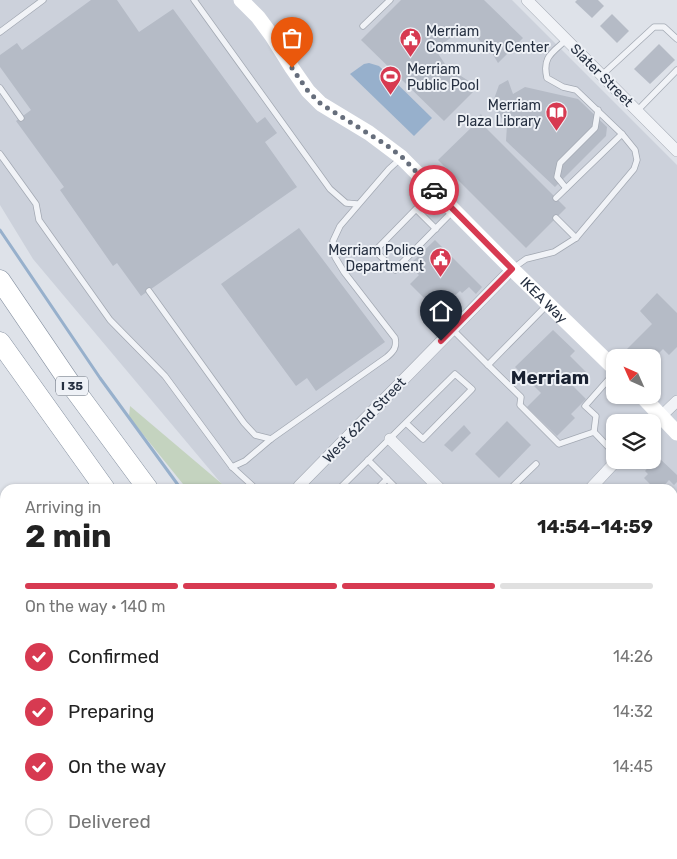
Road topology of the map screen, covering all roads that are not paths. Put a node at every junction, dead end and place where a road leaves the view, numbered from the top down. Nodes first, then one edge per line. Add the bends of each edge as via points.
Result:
1 (43, 0) edge
2 (194, 0) edge
3 (241, 0) edge
4 (390, 0) edge
5 (527, 0) edge
6 (362, 26) dead end
7 (0, 32) edge
8 (677, 39) edge
9 (566, 40) junction
10 (677, 70) edge
11 (602, 75) junction
12 (0, 88) edge
13 (598, 110) junction
14 (637, 111) junction
15 (21, 118) dead end
16 (622, 134) junction
17 (677, 151) edge
18 (0, 154) edge
19 (402, 157) junction
20 (566, 188) junction
21 (556, 198) dead end
22 (357, 204) junction
23 (454, 210) junction
24 (556, 218) dead end
25 (436, 229) junction
26 (576, 238) junction
27 (512, 269) junction
28 (0, 280) edge
29 (149, 291) dead end
30 (548, 304) junction
31 (452, 330) junction
32 (0, 342) edge
33 (488, 365) junction
34 (606, 369) edge
35 (606, 381) edge
36 (677, 401) edge
37 (661, 417) edge
38 (406, 422) junction
39 (661, 424) edge
40 (594, 432) junction
41 (677, 434) edge
42 (272, 439) junction
43 (390, 439) junction
44 (606, 445) edge
45 (368, 460) junction
46 (536, 464) dead end
47 (232, 467) junction
48 (609, 469) edge
49 (387, 479) junction
50 (101, 484) edge
51 (144, 484) edge
52 (251, 484) edge
53 (301, 484) edge
54 (344, 484) edge
55 (382, 484) edge
56 (392, 484) edge
57 (435, 484) edge
58 (515, 484) edge
59 (595, 484) edge

1 - 7 lane
2 - 22 lane via 330,189 346,203
3 - 19 street, IKEA Way via 272,36 308,91
4 - 6 lane
5 - 9 street, Slater Street
8 - 11 lane via 664,27 654,27
9 - 11 street, Slater Street
9 - 13 lane via 548,57 544,66 547,78 576,90
10 - 14 lane
11 - 14 street, Slater Street
12 - 15 lane
13 - 16 lane
13 - 20 lane via 595,128 560,163 557,177
14 - 17 street, Slater Street
16 - 20 lane
16 - 26 lane via 636,150 634,169
18 - 47 lane via 36,204 40,220 110,320 165,376
19 - 22 lane
19 - 23 street, IKEA Way
20 - 21 lane
22 - 42 lane via 336,232 335,257 395,338 394,350
23 - 25 lane
23 - 27 street, IKEA Way
24 - 26 lane
25 - 25 lane via 395,270 376,251 416,209
26 - 27 lane via 554,252 526,259
27 - 30 street, IKEA Way
27 - 31 street, West 62nd Street
28 - 51 highway, I 35
29 - 42 lane via 244,423 255,435
30 - 33 lane
30 - 34 street, IKEA Way
31 - 33 lane
31 - 53 street, West 62nd Street
32 - 50 highway, I 35
33 - 40 lane via 521,397 520,405 559,444
35 - 40 lane via 585,406 596,416
36 - 37 street
38 - 38 lane via 423,439 472,389 455,374
38 - 43 lane
39 - 41 street
40 - 44 lane
42 - 47 lane via 245,461
43 - 45 lane
43 - 57 street
45 - 49 lane
45 - 54 lane
46 - 58 lane
47 - 52 lane
48 - 59 street
49 - 55 lane
49 - 56 lane

